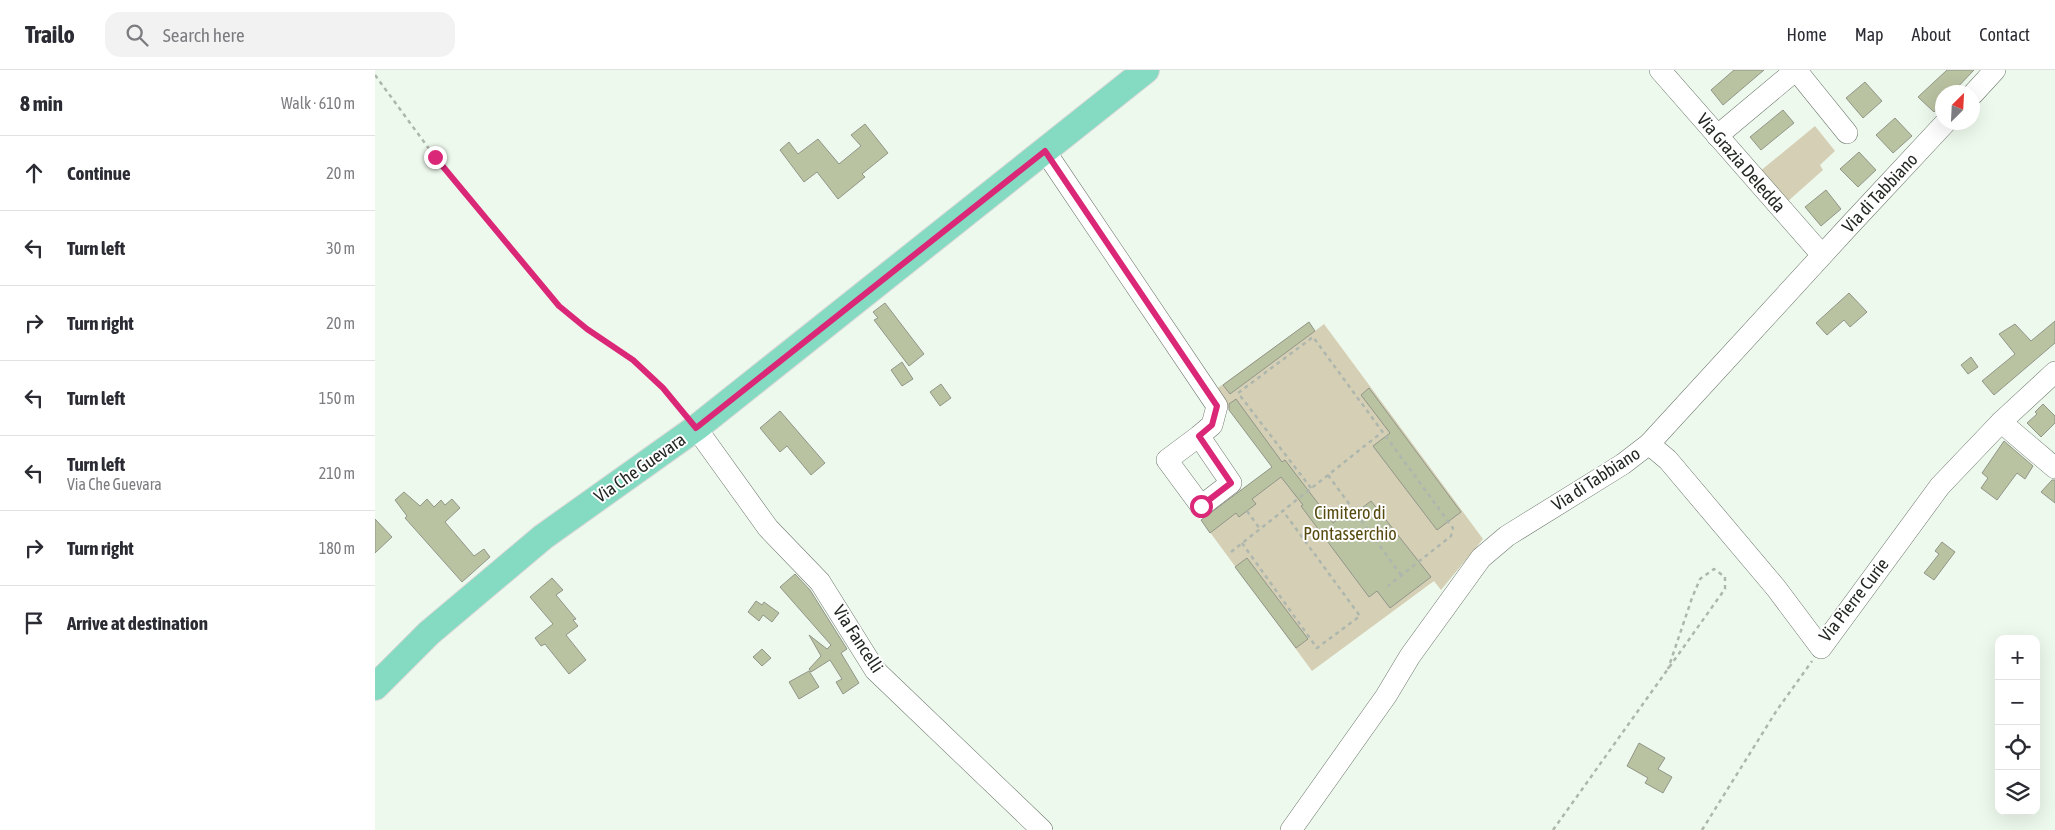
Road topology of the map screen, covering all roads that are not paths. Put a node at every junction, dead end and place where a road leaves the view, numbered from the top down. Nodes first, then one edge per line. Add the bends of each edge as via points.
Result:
1 (1147, 70) edge
2 (1660, 70) edge
3 (1995, 70) edge
4 (1980, 86) edge
5 (1939, 130) edge
6 (1847, 133) dead end
7 (1717, 136) junction
8 (1045, 151) junction
9 (1822, 255) junction
10 (2055, 372) edge
11 (2001, 422) junction
12 (696, 428) junction
13 (1199, 436) dead end
14 (1649, 444) junction
15 (2055, 468) edge
16 (375, 687) edge
17 (1042, 830) edge
18 (1291, 830) edge

1 - 8 main road, Via Che Guevara
2 - 7 street, Via Grazia Deledda
3 - 4 street
5 - 9 street, Via di Tabbiano
6 - 7 street via 1796,70
7 - 9 street, Via Grazia Deledda
8 - 12 main road, Via Che Guevara
8 - 13 street via 1217,406 1212,425
9 - 14 street, Via di Tabbiano
10 - 11 street, Via Pierre Curie
11 - 14 street, Via Pierre Curie via 1940,486 1821,648 1668,460
11 - 15 street
12 - 16 main road, Via Che Guevara via 543,537 429,634
12 - 17 street, Via Fancelli via 768,528 820,582 875,670
14 - 18 street, Via di Tabbiano via 1623,464 1507,536 1481,558

